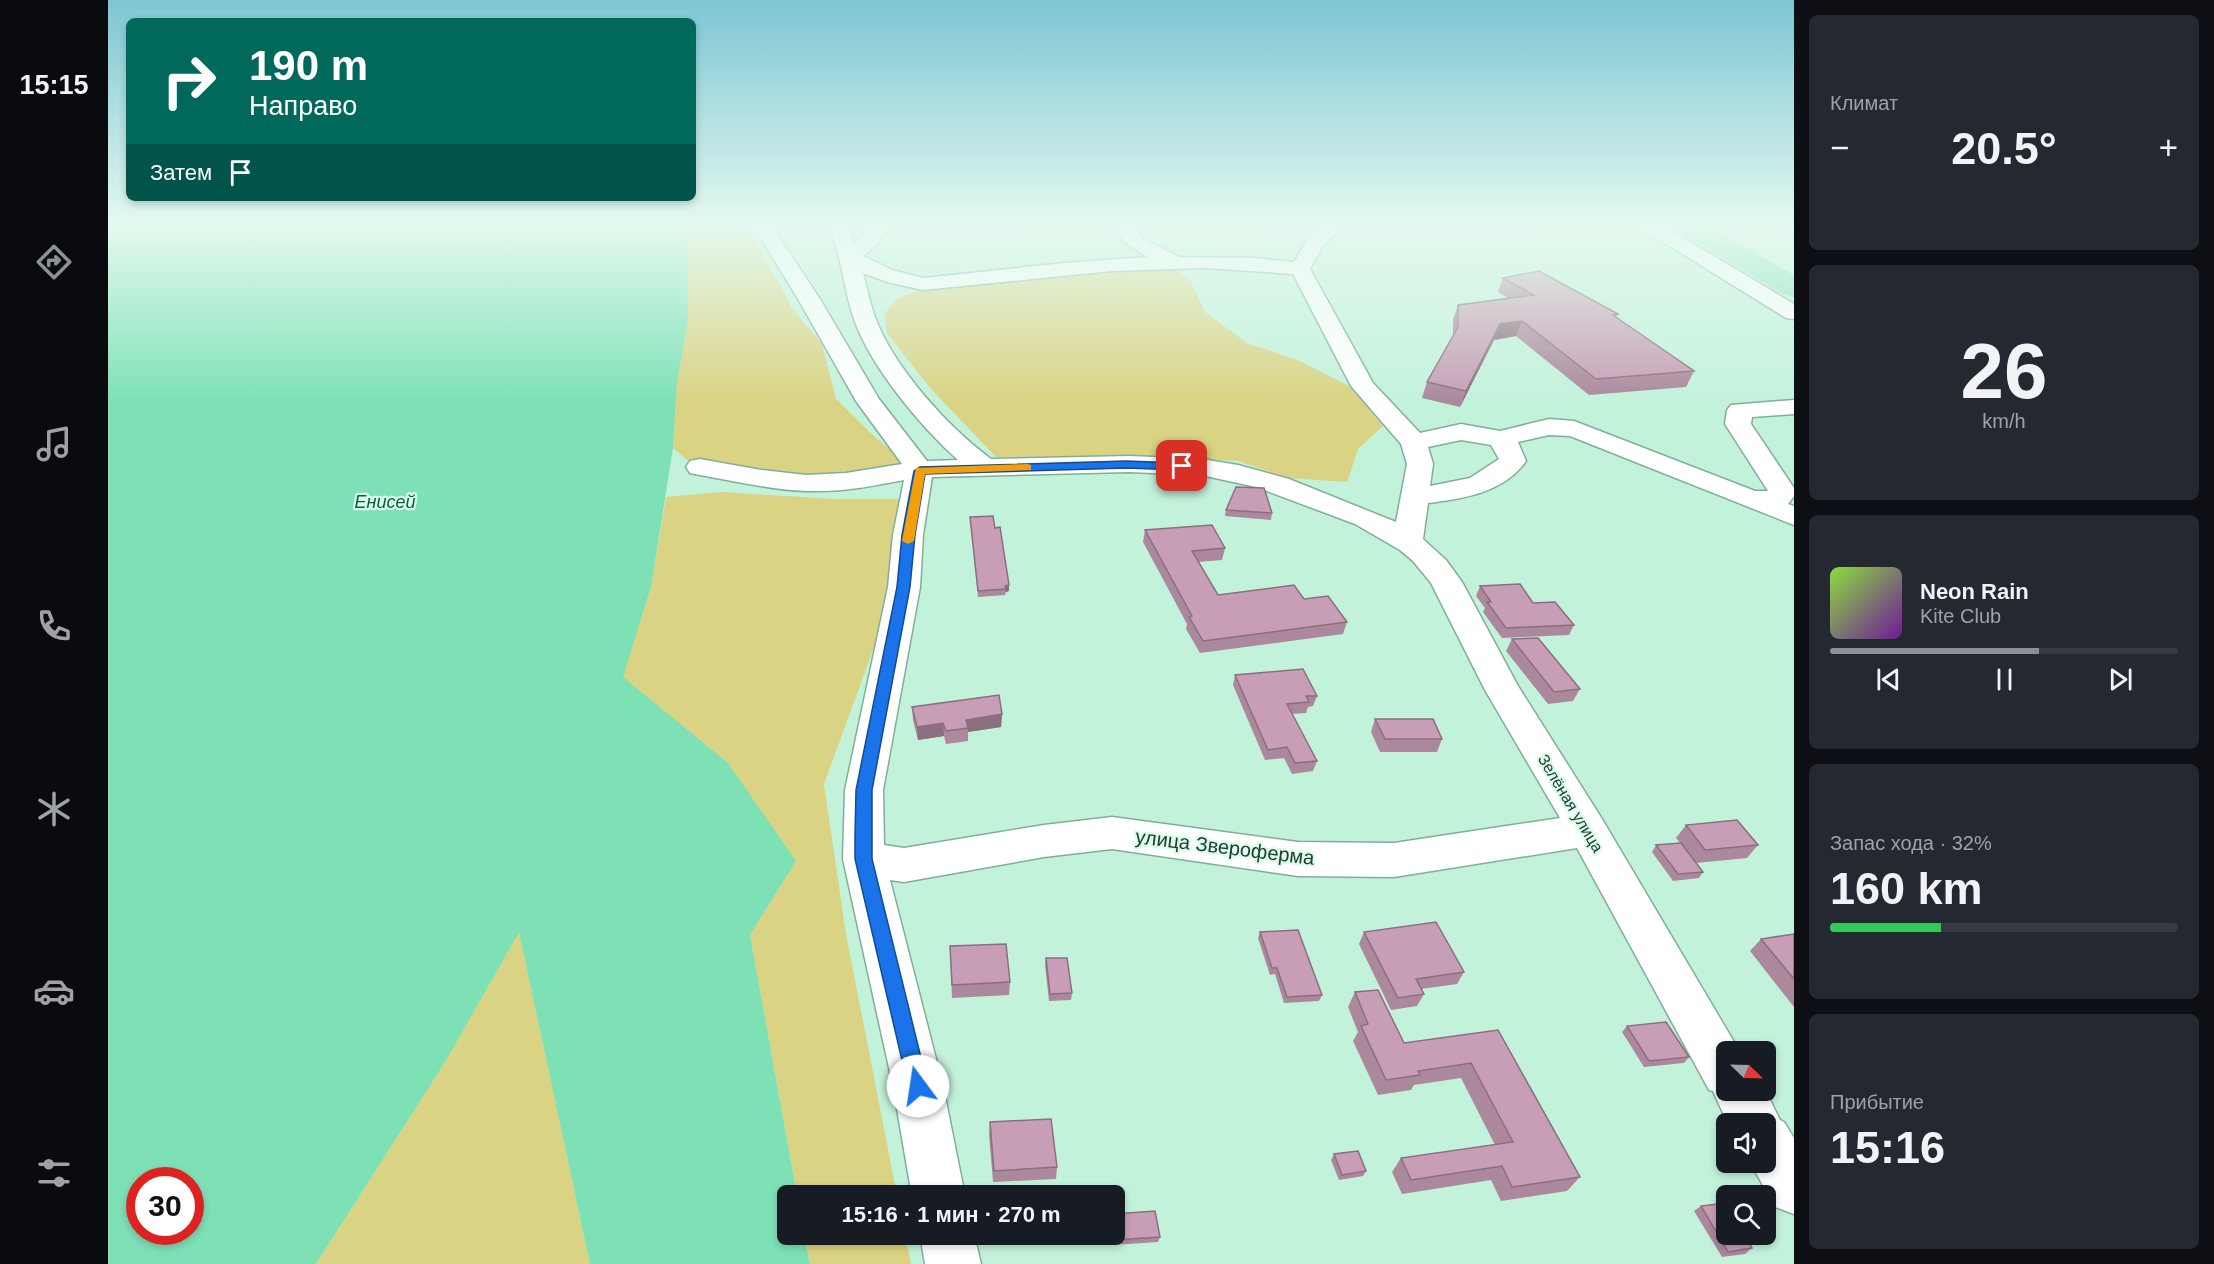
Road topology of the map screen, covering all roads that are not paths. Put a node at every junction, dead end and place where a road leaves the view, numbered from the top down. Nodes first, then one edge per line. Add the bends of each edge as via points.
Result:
1 (800, 284) edge
2 (867, 284) edge
3 (923, 284) edge
4 (1309, 284) edge
5 (1746, 284) edge
6 (877, 300) junction
7 (1794, 313) edge
8 (1794, 407) edge
9 (1500, 439) junction
10 (1414, 442) junction
11 (700, 467) dead end
12 (986, 469) junction
13 (920, 471) junction
14 (1415, 496) junction
15 (1753, 499) junction
16 (1794, 516) edge
17 (1408, 539) junction
18 (1588, 830) junction
19 (864, 859) junction
20 (1716, 1055) edge
21 (1776, 1157) edge
22 (937, 1185) edge
23 (1794, 1188) edge
24 (949, 1245) edge
25 (953, 1264) edge

1 - 13 street via 868,401
2 - 6 street
3 - 6 street
4 - 10 street via 1363,386
5 - 7 street
6 - 12 street via 872,335 916,402 947,438
8 - 15 street via 1740,410 1738,424 1783,492 1776,500
9 - 10 street via 1461,432
9 - 14 street via 1513,461 1500,474 1484,484
9 - 15 street via 1549,427 1574,429
10 - 14 street via 1420,464
11 - 13 street, Зелёная улица via 781,481 820,483
12 - 13 street, Зелёная улица
12 - 17 street, Зелёная улица via 1126,465 1221,470 1287,487
13 - 19 street via 908,535 904,587 864,790
14 - 17 street
15 - 16 street
17 - 18 street, Зелёная улица via 1436,566 1446,582 1503,690
18 - 19 street, улица Звероферма via 1394,860 1298,859 1112,833 904,865
18 - 20 street, Зелёная улица
19 - 22 street via 918,1086
21 - 23 street
24 - 25 street

